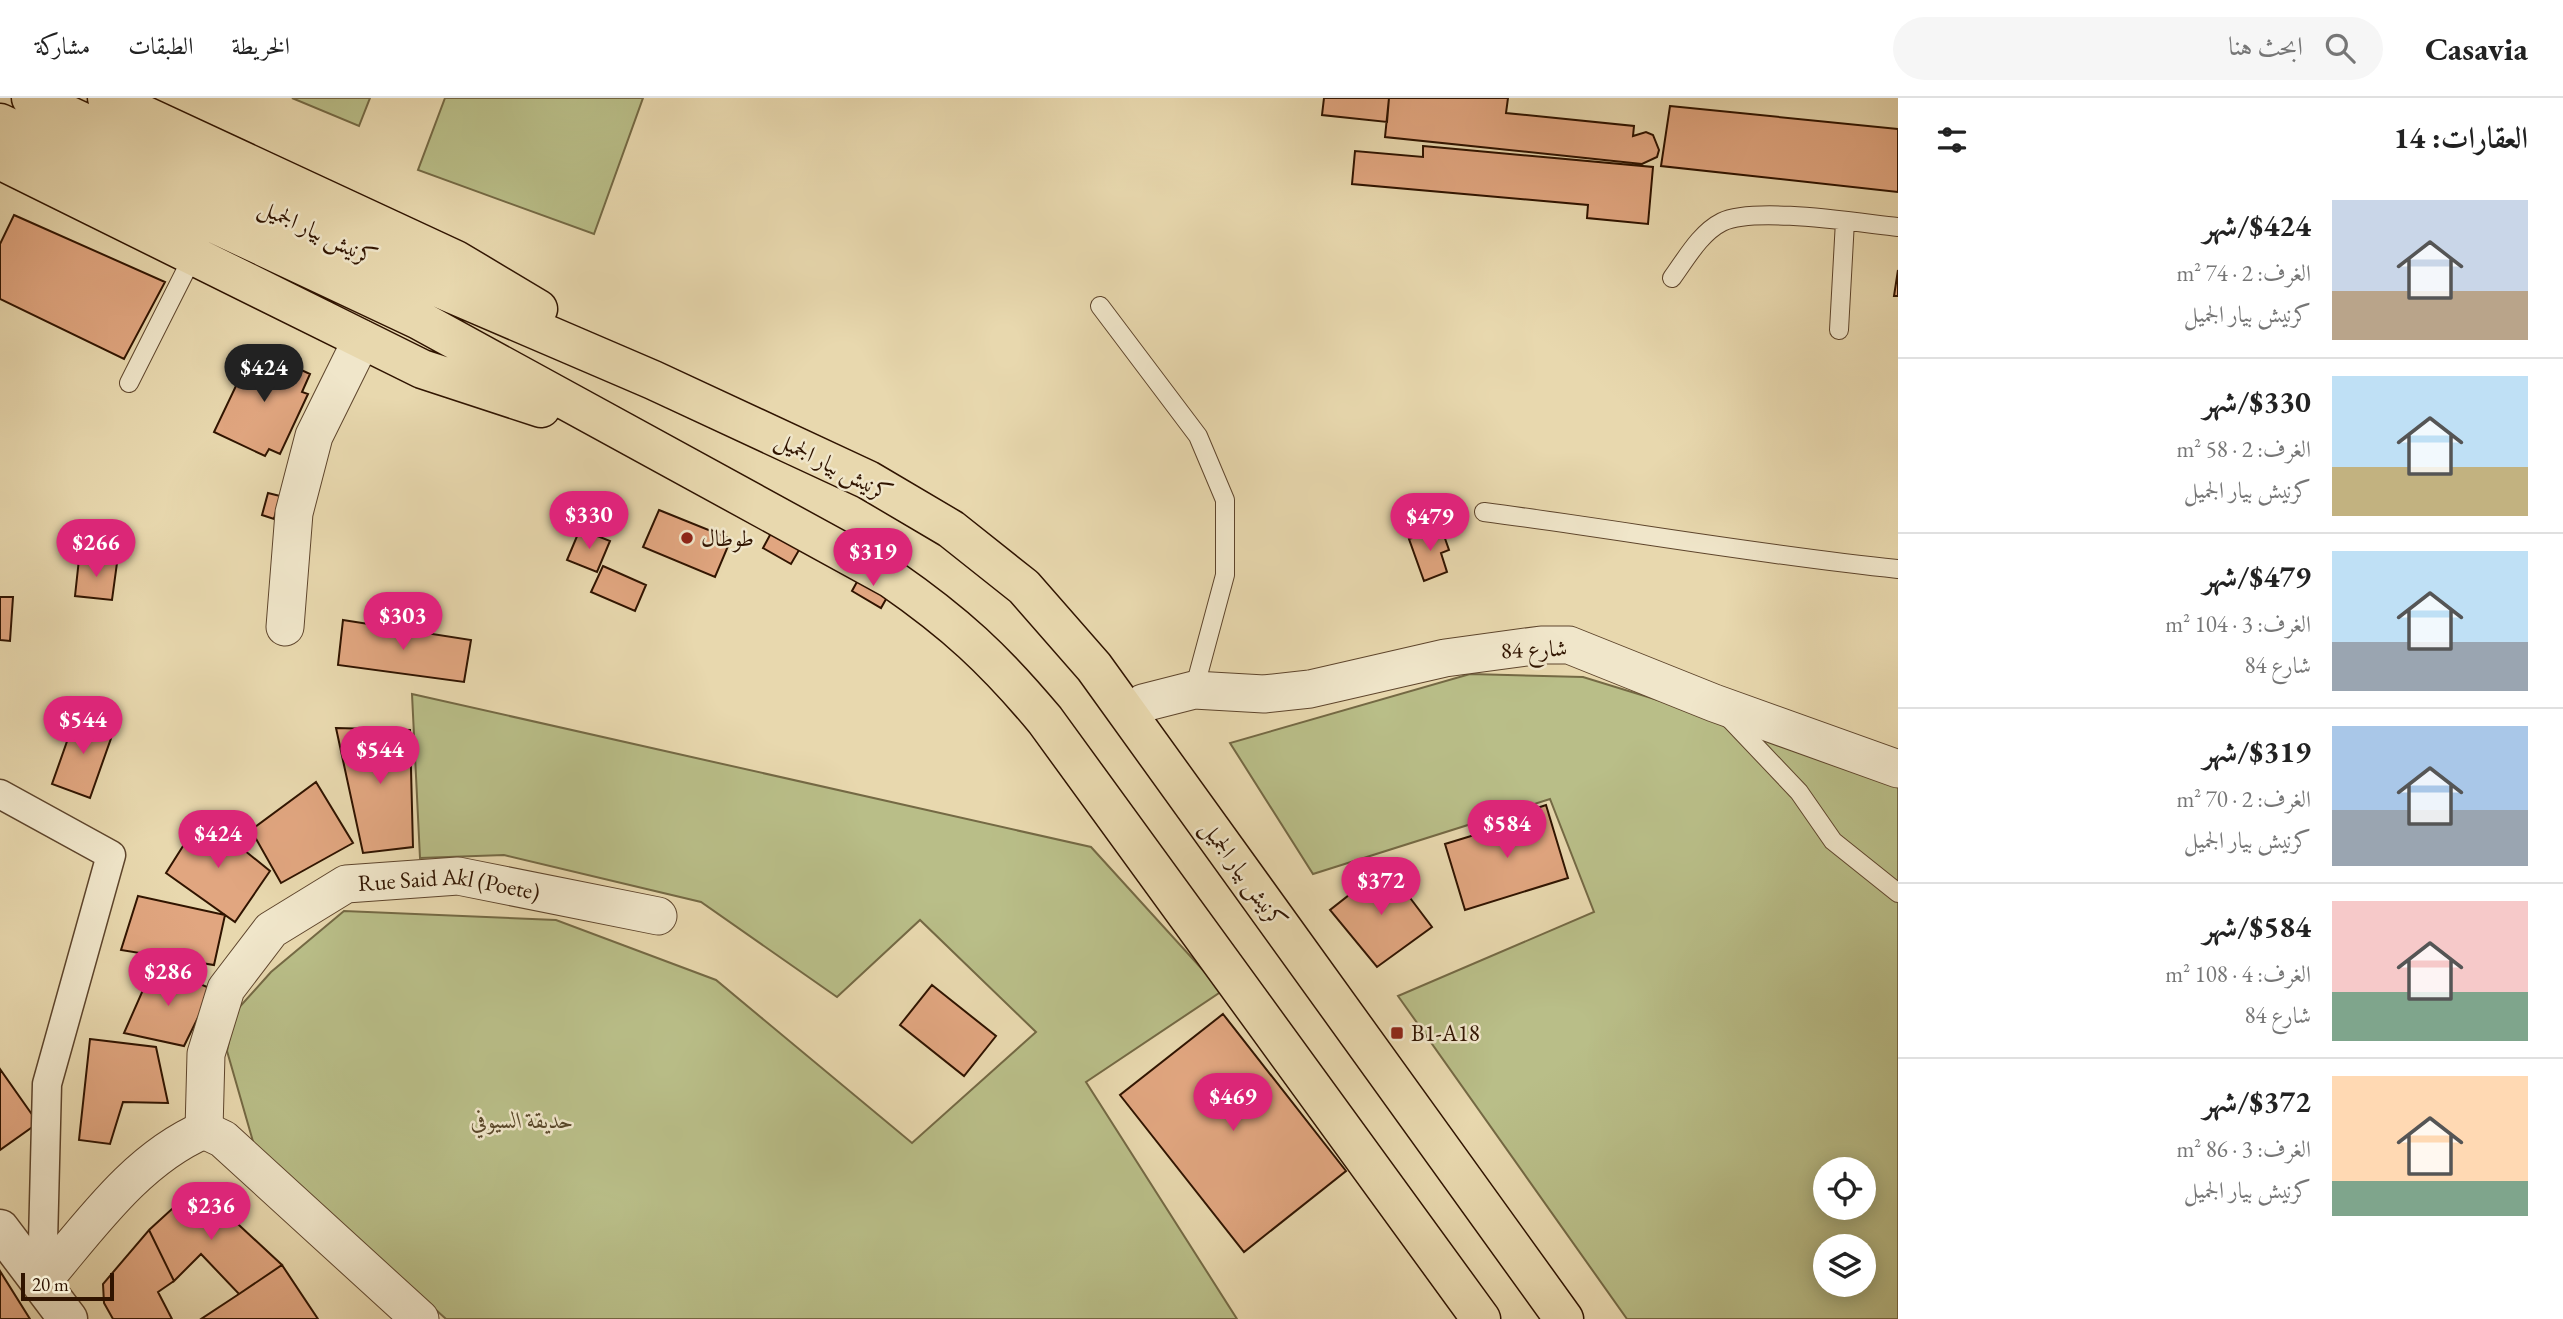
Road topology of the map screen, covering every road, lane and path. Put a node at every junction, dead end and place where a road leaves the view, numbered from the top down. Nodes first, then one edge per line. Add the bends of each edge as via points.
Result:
1 (31, 98) edge
2 (107, 98) edge
3 (0, 123) edge
4 (0, 160) edge
5 (1845, 221) junction
6 (1898, 227) edge
7 (193, 256) junction
8 (1672, 278) dead end
9 (1100, 306) dead end
10 (1839, 330) dead end
11 (362, 339) junction
12 (653, 380) junction
13 (129, 383) dead end
14 (626, 436) junction
15 (1484, 512) dead end
16 (1898, 569) edge
17 (285, 626) dead end
18 (1194, 690) junction
19 (1714, 702) junction
20 (1129, 715) junction
21 (1898, 769) edge
22 (0, 794) edge
23 (1898, 893) edge
24 (658, 916) dead end
25 (204, 1130) junction
26 (0, 1229) edge
27 (42, 1282) junction
28 (68, 1319) edge
29 (420, 1319) edge
30 (1481, 1319) edge
31 (1564, 1319) edge

1 - 12 highway, كرنيش بيار الجميل via 448,292
2 - 12 highway via 456,260
3 - 14 highway, كرنيش بيار الجميل via 419,320
4 - 7 highway
5 - 6 lane
5 - 8 lane via 1748,216 1722,222 1701,239
5 - 10 lane
7 - 11 highway
7 - 13 lane
9 - 18 lane via 1198,436 1225,500 1225,575
11 - 14 highway via 422,369
11 - 17 street via 314,436 294,513
12 - 20 highway, كرنيش بيار الجميل via 868,480 951,529 1024,587
14 - 30 highway, كرنيش بيار الجميل via 890,578 957,627 1006,673 1115,814
15 - 16 lane
18 - 19 street, شارع 84 via 1264,694 1310,689 1445,658 1569,645
18 - 20 street, شارع 84 via 1143,703
19 - 21 street
19 - 23 lane, شارع 84 via 1799,792 1833,841
20 - 31 highway, كرنيش بيار الجميل
22 - 27 street via 111,855 47,1084
24 - 25 street, Rue Said Akl (Poete) via 458,876 346,884 271,930 226,989 206,1054
25 - 27 street via 167,1149 104,1209
25 - 29 street via 223,1139
26 - 27 street
27 - 28 street

